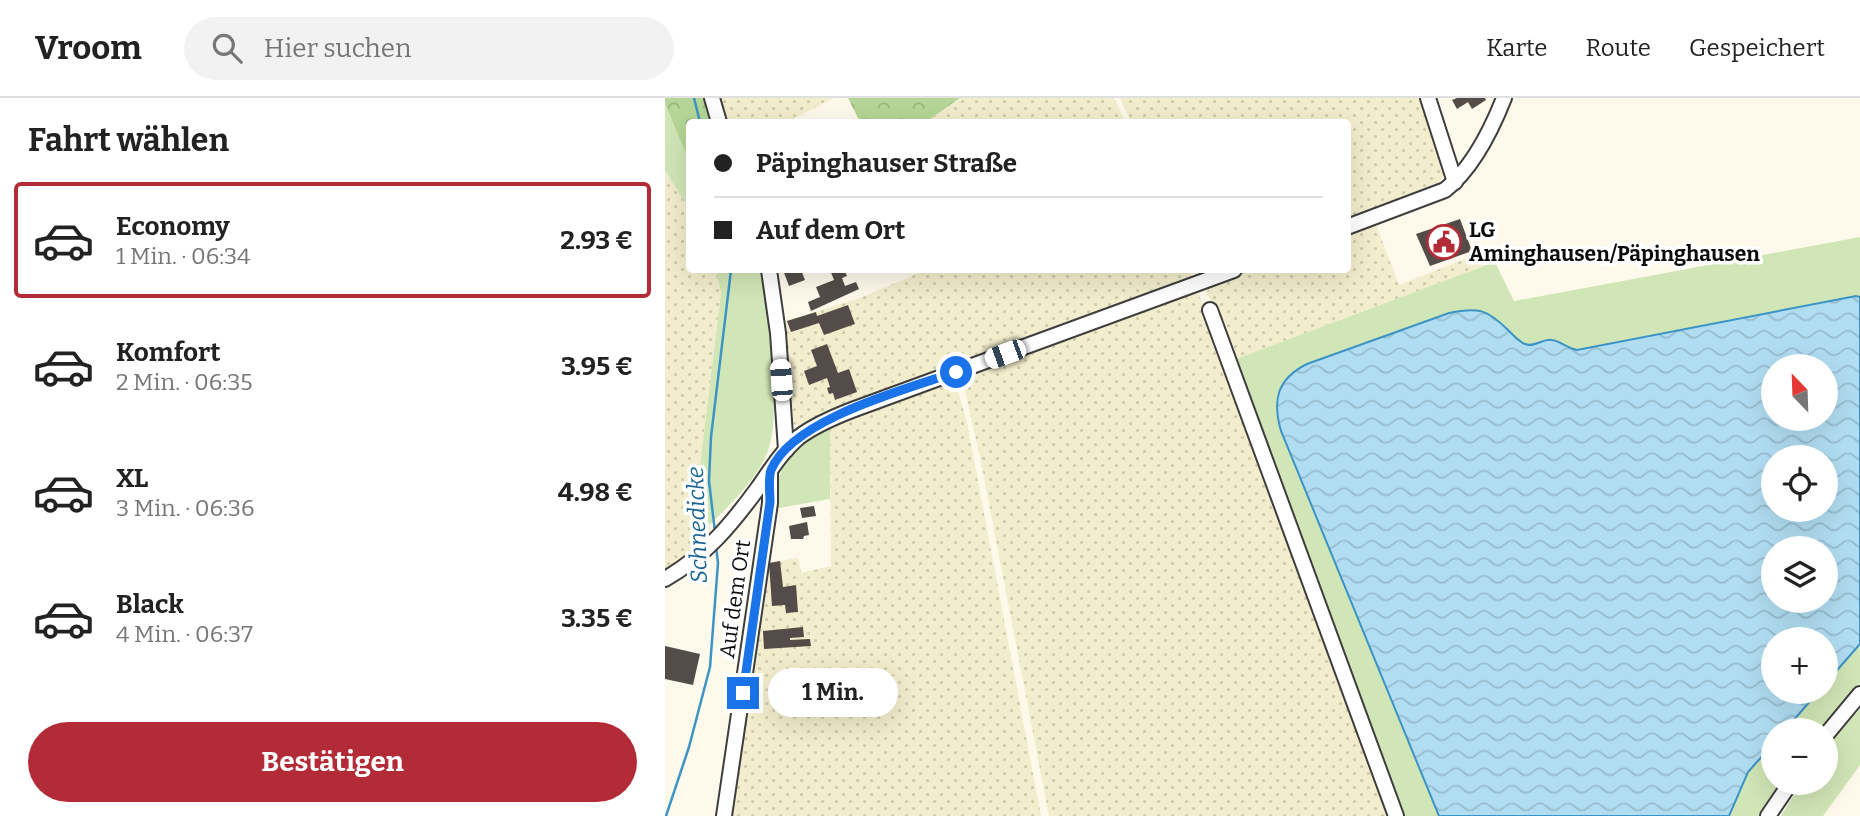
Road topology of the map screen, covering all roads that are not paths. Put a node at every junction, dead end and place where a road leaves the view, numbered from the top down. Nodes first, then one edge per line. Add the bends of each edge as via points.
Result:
1 (712, 98) edge
2 (1428, 98) edge
3 (1504, 98) edge
4 (718, 119) edge
5 (1455, 182) junction
6 (1351, 225) edge
7 (769, 273) edge
8 (1226, 273) edge
9 (1210, 310) dead end
10 (786, 450) junction
11 (771, 471) junction
12 (665, 579) edge
13 (1860, 694) edge
14 (1838, 720) edge
15 (1782, 795) edge
16 (724, 816) edge
17 (1396, 816) edge
18 (1768, 816) edge

1 - 4 street
2 - 5 street
3 - 5 street via 1471,163
5 - 6 street via 1445,190
7 - 10 street
8 - 10 street via 852,410 814,427
9 - 17 street
10 - 11 street
11 - 12 street via 708,549
11 - 16 street, Auf dem Ort
13 - 14 street
15 - 18 street

